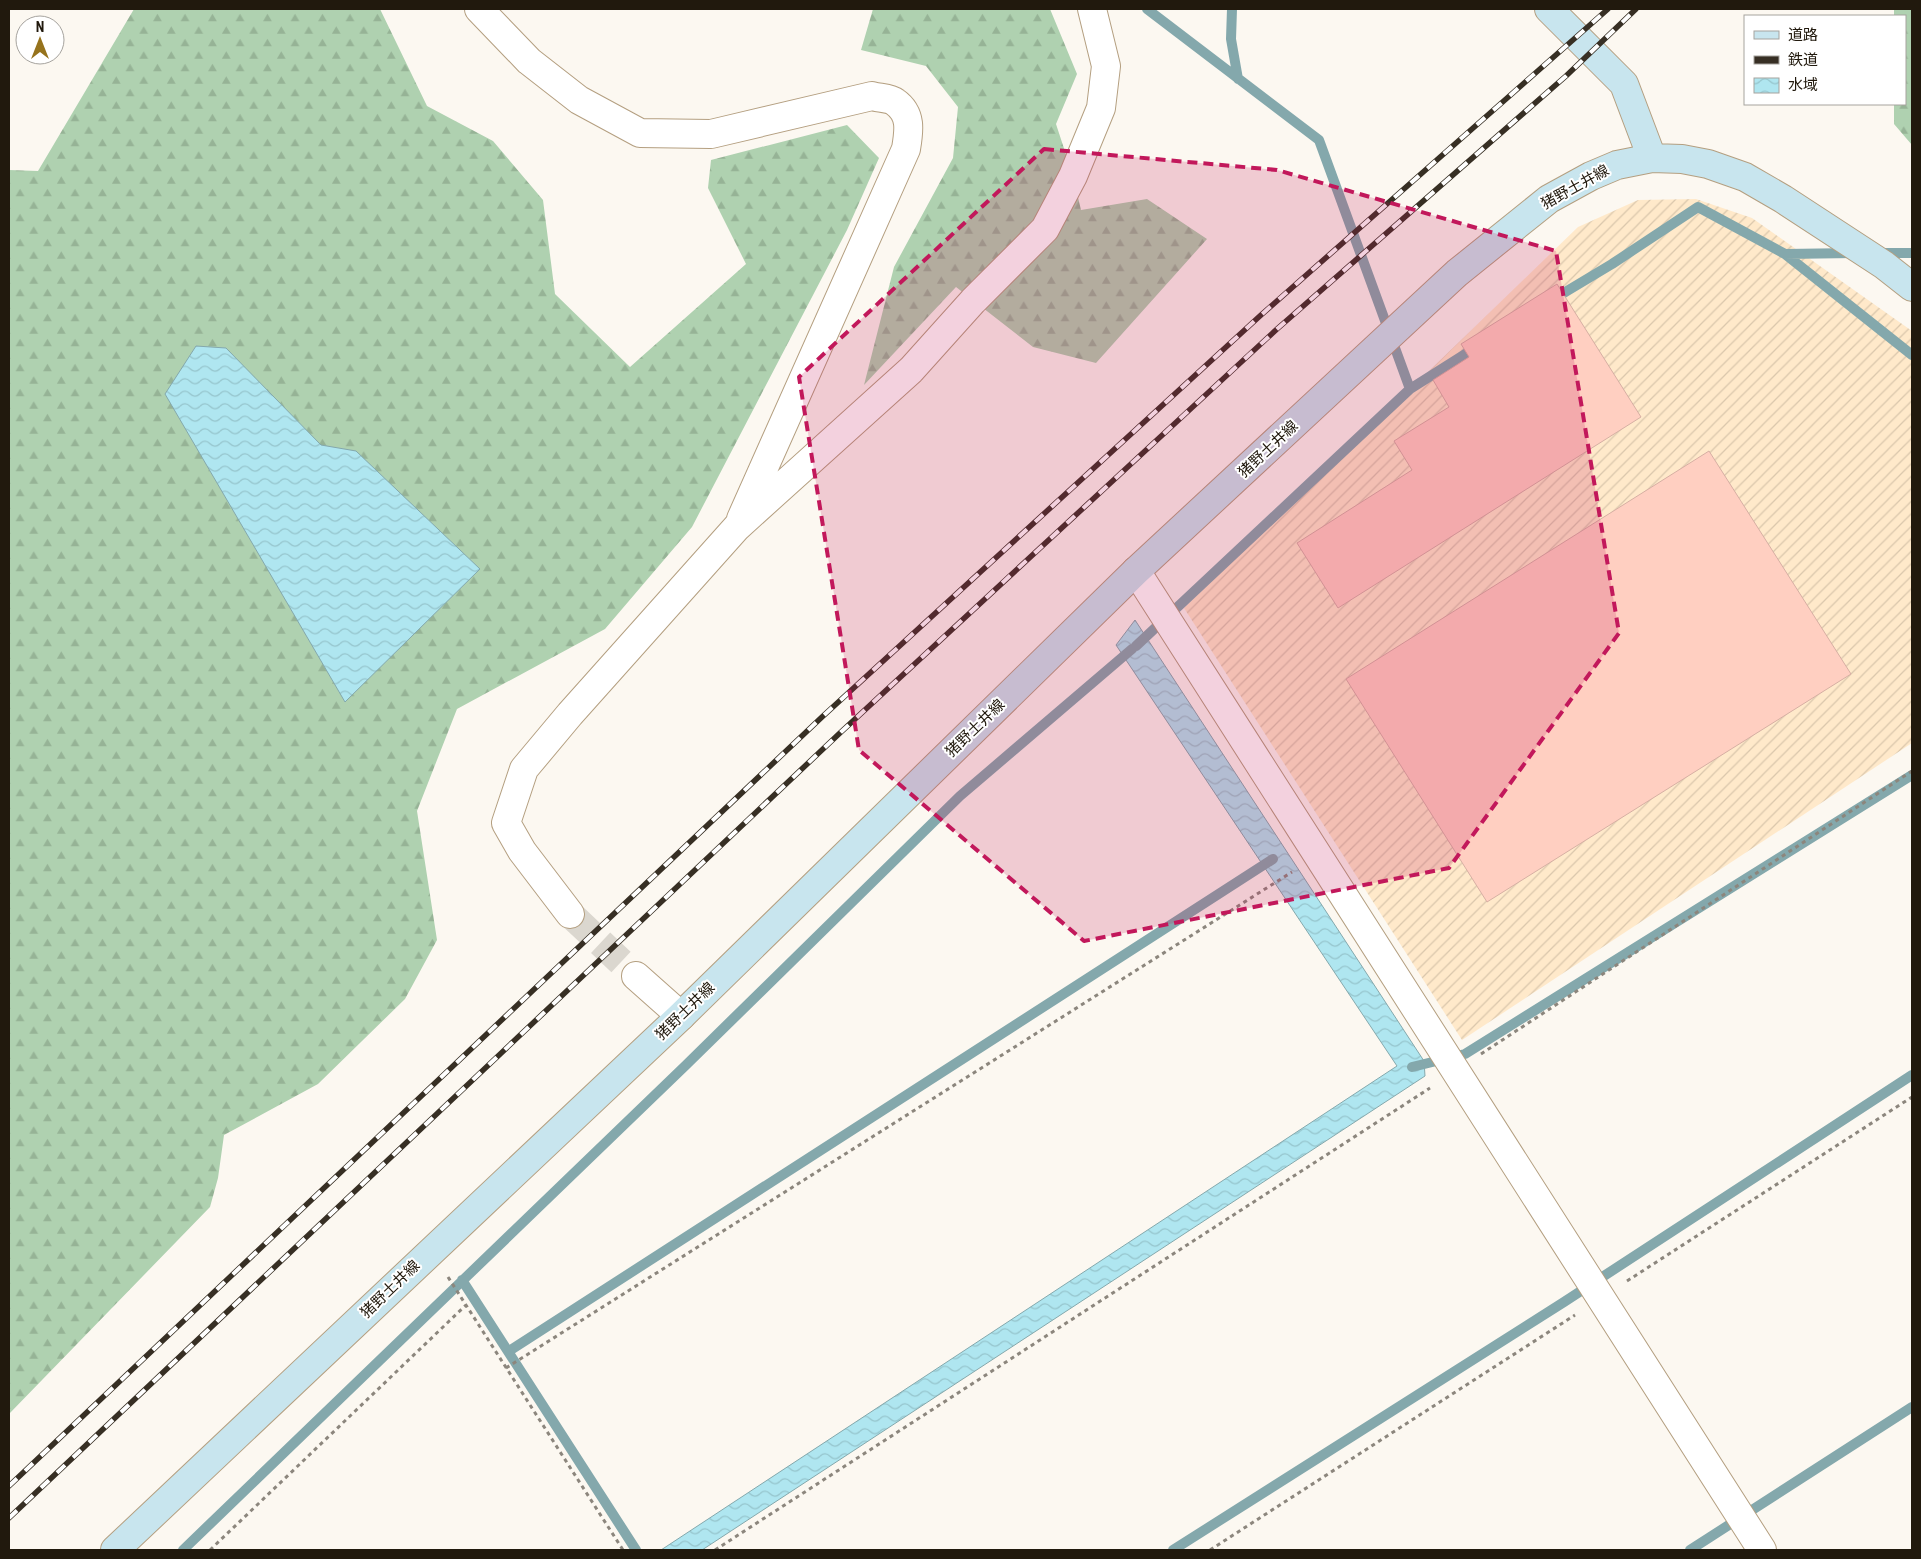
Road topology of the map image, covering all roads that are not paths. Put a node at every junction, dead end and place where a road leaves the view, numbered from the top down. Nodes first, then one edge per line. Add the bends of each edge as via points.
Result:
1 (479, 9) edge
2 (1092, 9) edge
3 (1549, 9) edge
4 (1652, 158) junction
5 (1912, 287) edge
6 (737, 527) junction
7 (1136, 571) junction
8 (570, 914) tunnel mouth
9 (636, 976) tunnel mouth
10 (681, 1016) junction
11 (115, 1550) edge
12 (1762, 1550) edge

1 - 6 street via 529,61 578,100 640,133 711,134 872,96 894,101 905,112 910,128 906,149
2 - 6 street via 1106,66 1101,108 1073,176 1045,229 973,301 911,370
3 - 4 main road via 1624,84
4 - 5 main road, 猪野土井線 via 1708,164 1746,177 1876,260
4 - 7 main road, 猪野土井線 via 1617,165 1549,199 1457,273
6 - 8 street via 524,770 506,823 522,851
7 - 10 main road, 猪野土井線
7 - 12 street
9 - 10 street
10 - 11 main road, 猪野土井線

